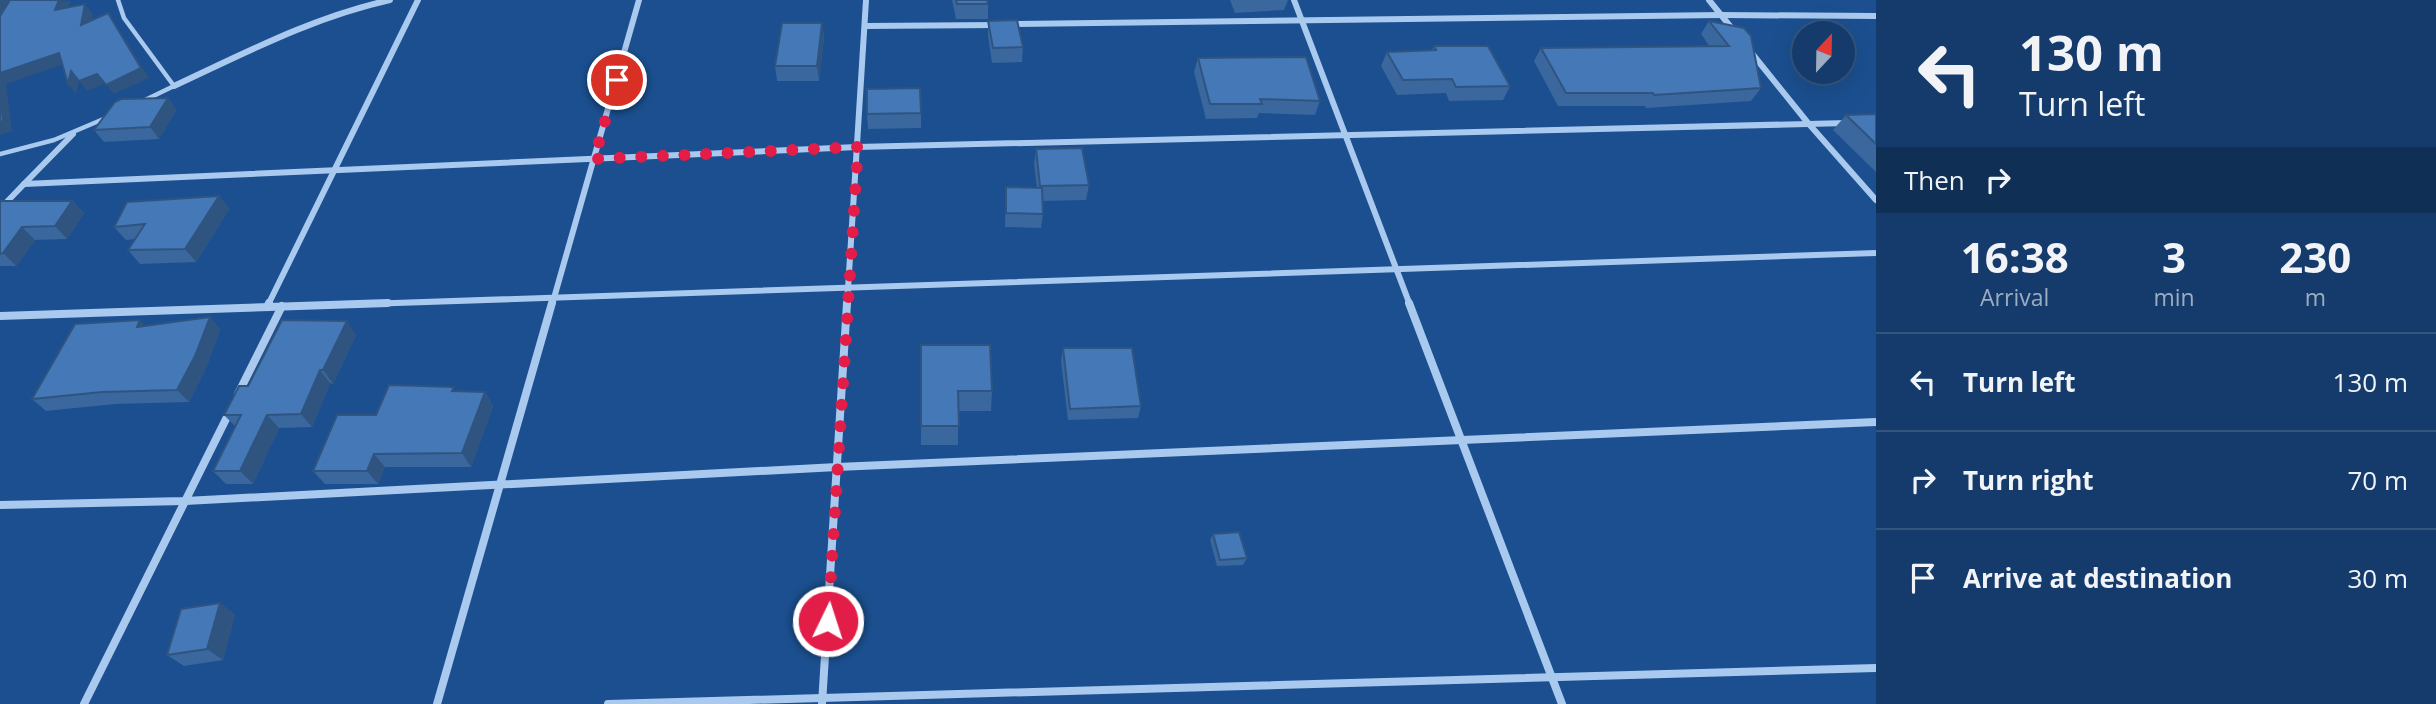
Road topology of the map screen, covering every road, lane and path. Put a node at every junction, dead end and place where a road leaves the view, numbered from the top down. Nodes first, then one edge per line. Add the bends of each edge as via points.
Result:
1 (118, 0) edge
2 (390, 0) edge
3 (418, 0) edge
4 (639, 0) edge
5 (866, 0) edge
6 (1294, 0) edge
7 (1709, 0) edge
8 (1721, 15) junction
9 (1876, 16) edge
10 (1302, 22) junction
11 (865, 26) junction
12 (1738, 36) edge
13 (1747, 47) edge
14 (174, 86) junction
15 (136, 104) edge
16 (111, 116) edge
17 (1808, 123) junction
18 (1849, 123) edge
19 (74, 134) junction
20 (1345, 135) junction
21 (858, 147) junction
22 (0, 154) edge
23 (594, 159) junction
24 (334, 172) junction
25 (24, 184) junction
26 (1876, 200) edge
27 (0, 209) edge
28 (1876, 253) edge
29 (1396, 269) junction
30 (849, 287) junction
31 (554, 297) junction
32 (282, 306) junction
33 (267, 307) junction
34 (0, 316) edge
35 (1876, 422) edge
36 (1461, 440) junction
37 (837, 467) junction
38 (500, 484) junction
39 (185, 501) junction
40 (0, 505) edge
41 (1876, 668) edge
42 (1552, 677) junction
43 (823, 701) edge
44 (84, 704) edge
45 (437, 704) edge
46 (608, 704) edge
47 (1562, 704) edge

1 - 14 lane via 124,18
2 - 14 street via 318,21
3 - 24 street
4 - 23 street
5 - 11 street
6 - 10 street
7 - 8 street
8 - 9 street
8 - 10 street
8 - 12 street
10 - 11 street
10 - 20 street
11 - 21 street
13 - 17 street
14 - 15 lane
16 - 19 lane
17 - 18 street
17 - 20 street
17 - 26 street
19 - 22 lane
19 - 25 street
20 - 21 street
20 - 29 street
21 - 23 street
21 - 30 street
23 - 24 street
23 - 31 street
24 - 25 street
24 - 33 street
25 - 27 street
28 - 29 street
29 - 30 street
29 - 36 street
30 - 31 street
30 - 37 street
31 - 32 street
31 - 38 street
32 - 33 street
32 - 39 street
33 - 34 street
35 - 36 street
36 - 37 street
36 - 42 street
37 - 38 street
37 - 43 street
38 - 39 street
38 - 45 street
39 - 40 street
39 - 44 street
41 - 42 street
42 - 43 street
42 - 47 street
43 - 46 street

